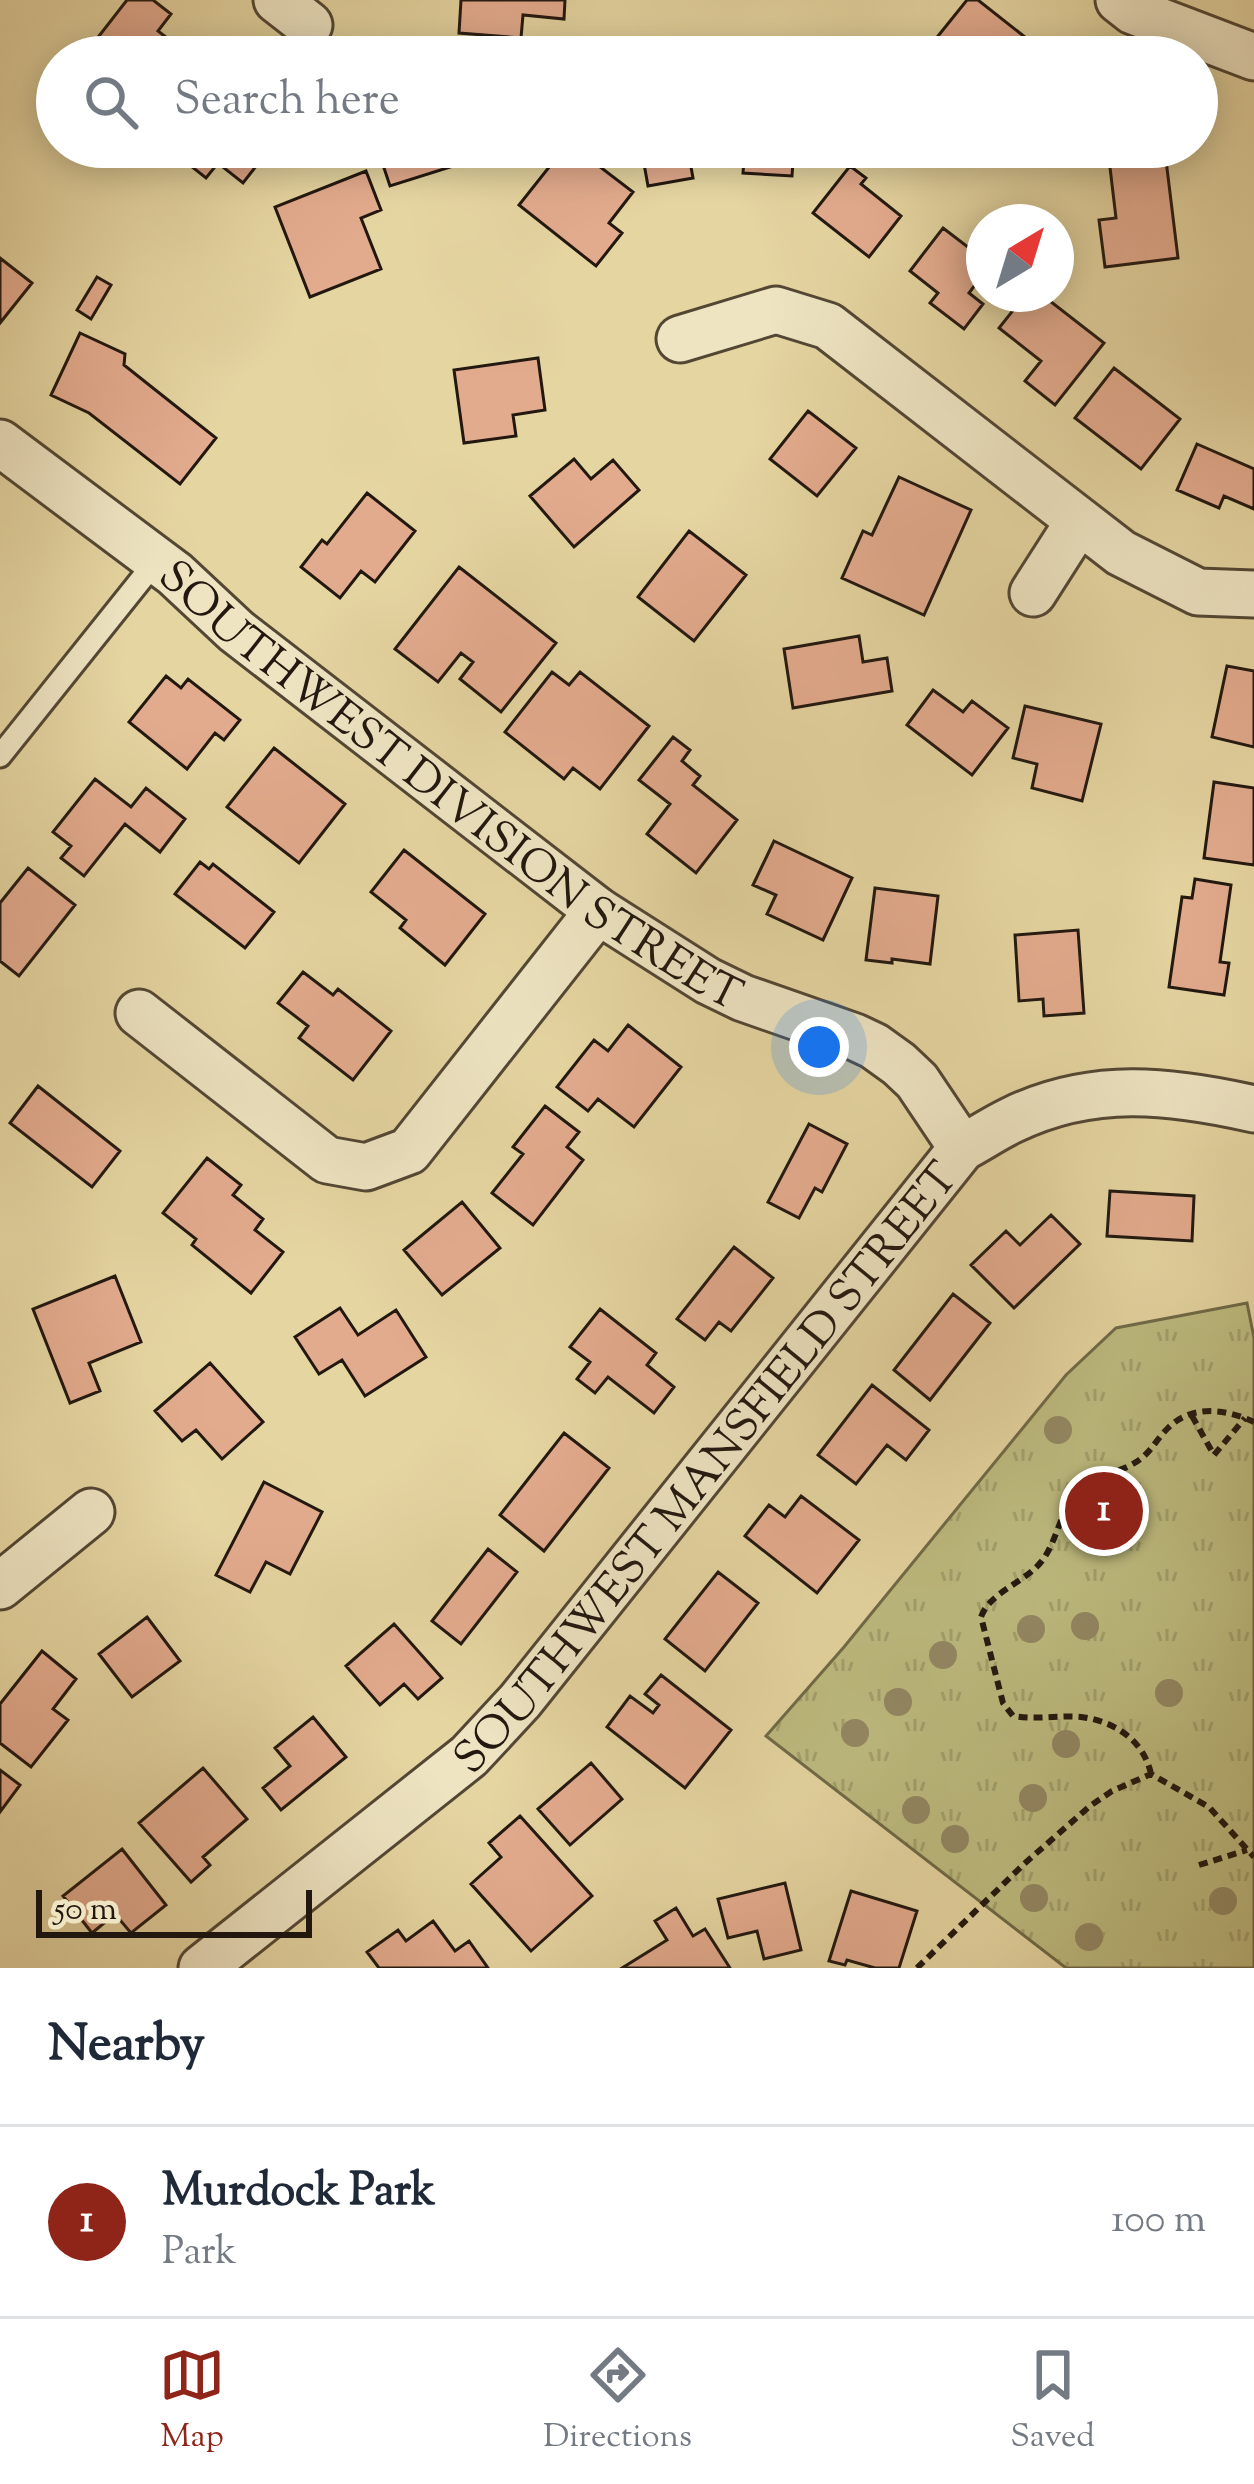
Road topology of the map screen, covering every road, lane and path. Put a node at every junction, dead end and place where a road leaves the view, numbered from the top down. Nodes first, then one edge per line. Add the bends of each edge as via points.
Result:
1 (1119, 0) edge
2 (1200, 36) edge
3 (1218, 43) edge
4 (1254, 57) edge
5 (680, 339) dead end
6 (0, 443) edge
7 (1079, 521) junction
8 (156, 561) junction
9 (1033, 592) dead end
10 (1254, 594) edge
11 (0, 755) edge
12 (598, 911) junction
13 (139, 1012) dead end
14 (1254, 1109) edge
15 (962, 1148) junction
16 (1191, 1414) junction
17 (1245, 1418) junction
18 (1254, 1422) edge
19 (91, 1512) dead end
20 (0, 1586) edge
21 (1151, 1774) junction
22 (1247, 1850) junction
23 (1254, 1857) edge
24 (1199, 1865) dead end
25 (202, 1968) edge
26 (916, 1968) edge

1 - 2 street
3 - 4 street
5 - 7 street via 776,310 828,326
6 - 8 street, SOUTHWEST DIVISION STREET
7 - 9 street
7 - 10 street via 1198,592
8 - 11 lane
8 - 12 street, SOUTHWEST DIVISION STREET
12 - 13 street via 409,1151 365,1167 327,1160
12 - 15 street, SOUTHWEST DIVISION STREET via 742,998 874,1046 917,1081
14 - 15 street, SOUTHWEST MANSFIELD STREET via 1125,1091 1058,1102
15 - 25 street, SOUTHWEST MANSFIELD STREET via 520,1701 469,1756
16 - 17 path
16 - 17 path via 1214,1454
16 - 21 path via 1131,1465 1076,1490 1045,1558 981,1617 1013,1716 1109,1725 1133,1738
17 - 18 path
19 - 20 street
21 - 22 path via 1209,1807
21 - 26 path via 1077,1817
22 - 23 path
22 - 24 path

